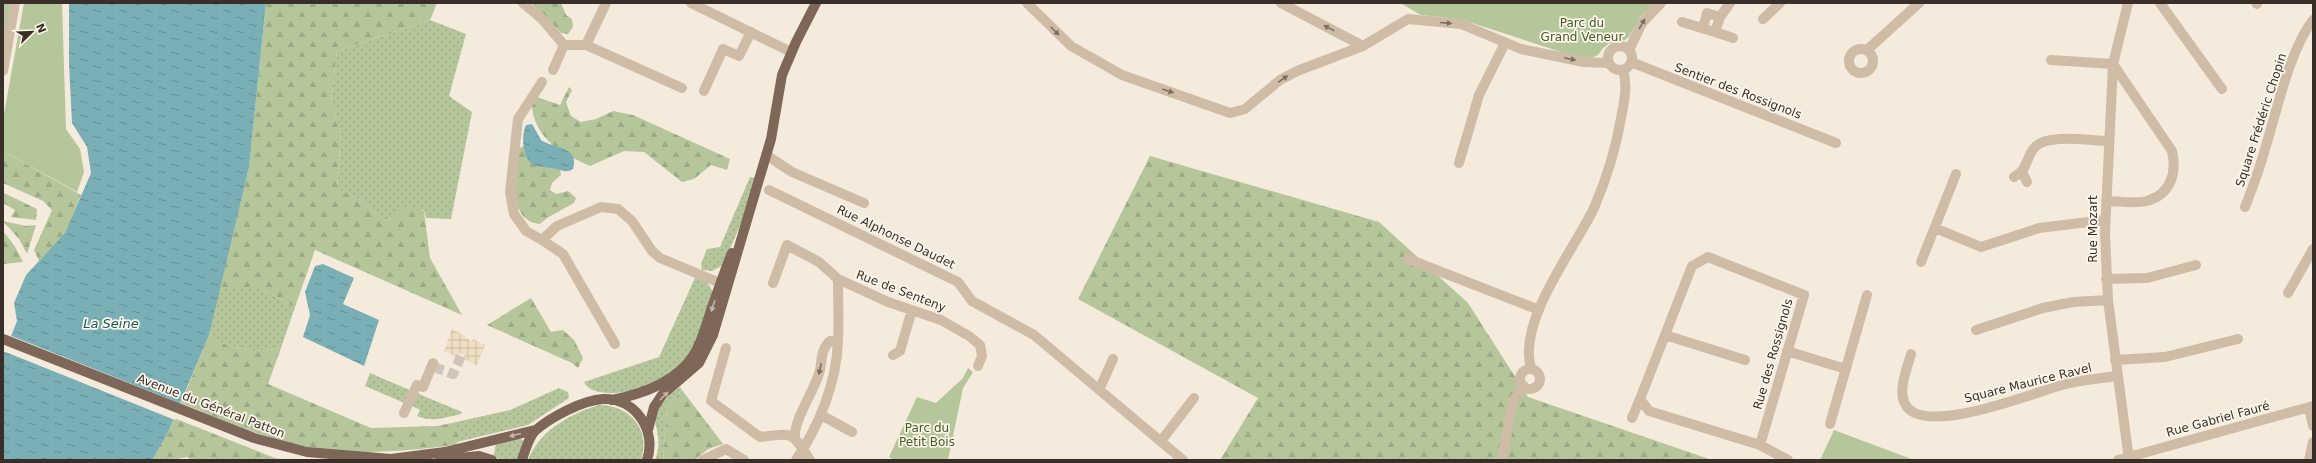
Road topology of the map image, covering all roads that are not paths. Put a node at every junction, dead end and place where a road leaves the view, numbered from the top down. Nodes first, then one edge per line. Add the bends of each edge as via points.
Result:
1 (15, 3) edge
2 (523, 3) edge
3 (606, 3) edge
4 (691, 3) edge
5 (816, 3) edge
6 (1027, 3) edge
7 (1281, 3) edge
8 (1661, 3) edge
9 (1730, 3) edge
10 (1919, 3) edge
11 (2128, 3) edge
12 (2160, 3) edge
13 (1773, 5) edge
14 (1720, 17) junction
15 (1763, 19) dead end
16 (2313, 20) edge
17 (1682, 22) dead end
18 (1703, 28) junction
19 (751, 32) junction
20 (1715, 32) junction
21 (1733, 38) dead end
22 (1505, 44) junction
23 (564, 45) junction
24 (586, 45) junction
25 (1363, 46) junction
26 (1629, 50) junction
27 (1867, 50) dead end
28 (791, 52) junction
29 (2051, 60) dead end
30 (1631, 62) junction
31 (1608, 63) junction
32 (2113, 64) junction
33 (552, 70) dead end
34 (1623, 70) junction
35 (3, 71) edge
36 (542, 82) dead end
37 (682, 88) dead end
38 (2222, 90) dead end
39 (704, 91) dead end
40 (2108, 141) junction
41 (1836, 143) dead end
42 (766, 155) junction
43 (1459, 163) dead end
44 (1956, 174) dead end
45 (2027, 182) dead end
46 (769, 190) dead end
47 (2106, 200) junction
48 (864, 203) dead end
49 (751, 204) junction
50 (2245, 207) dead end
51 (2105, 220) junction
52 (1935, 228) junction
53 (542, 240) junction
54 (2313, 249) edge
55 (1408, 259) dead end
56 (1921, 262) dead end
57 (2196, 265) dead end
58 (838, 279) junction
59 (2106, 279) junction
60 (720, 283) junction
61 (773, 283) dead end
62 (2288, 293) dead end
63 (1867, 295) dead end
64 (2108, 300) junction
65 (912, 310) junction
66 (1539, 310) junction
67 (1976, 330) dead end
68 (1664, 335) junction
69 (3, 339) edge
70 (2238, 339) dead end
71 (838, 342) junction
72 (615, 344) dead end
73 (3, 345) edge
74 (726, 348) dead end
75 (1788, 351) junction
76 (1911, 354) dead end
77 (893, 355) dead end
78 (1113, 359) dead end
79 (1745, 360) dead end
80 (2115, 360) junction
81 (433, 365) dead end
82 (978, 366) dead end
83 (1531, 368) junction
84 (1846, 370) junction
85 (2116, 376) junction
86 (1524, 386) junction
87 (1099, 390) junction
88 (1194, 398) dead end
89 (1640, 399) junction
90 (612, 400) junction
91 (2311, 407) edge
92 (404, 414) dead end
93 (820, 415) junction
94 (1632, 418) dead end
95 (210, 424) junction
96 (1830, 424) dead end
97 (2313, 426) edge
98 (535, 430) junction
99 (648, 430) junction
100 (852, 432) dead end
101 (795, 438) junction
102 (1161, 441) junction
103 (2313, 442) edge
104 (1760, 445) junction
105 (803, 450) junction
106 (2129, 458) edge
107 (317, 460) edge
108 (440, 460) edge
109 (492, 460) edge
110 (522, 460) edge
111 (647, 460) edge
112 (703, 460) edge
113 (744, 460) edge
114 (796, 460) edge
115 (810, 460) edge
116 (1183, 460) edge
117 (1502, 460) edge
118 (1788, 460) edge
119 (2118, 460) edge
120 (2309, 460) edge

1 - 35 street
2 - 23 street via 542,19
3 - 24 street
4 - 19 street
5 - 28 main road
6 -> 25 street via 1071,46 1122,75 1230,113 1245,109 1280,80 1297,70
25 -> 7 street
26 -> 8 street via 1642,23
9 - 14 street
10 - 27 street
11 - 32 street, Rue Mozart
12 - 38 street
13 - 15 street
14 - 18 street via 1707,13
14 - 20 street
16 - 50 street, Square Frédéric Chopin via 2283,86 2266,147
17 - 18 street
18 - 20 street
19 - 28 street
19 - 39 street via 739,56 723,49
20 - 21 street
25 -> 22 street via 1408,19 1461,24
22 -> 31 street via 1584,62
22 - 43 street via 1479,95
23 - 24 street
23 - 33 street
24 - 37 street
26 - 30 street
26 - 31 street via 1624,46 1614,46 1608,53
28 - 42 main road via 782,75
29 - 32 street
30 - 34 street
30 - 41 street, Sentier des Rossignols
31 - 34 street via 1615,69
32 - 40 street, Rue Mozart
32 - 47 street via 2172,151 2175,166 2173,177 2159,195 2146,201
34 - 66 street via 1626,86 1617,142 1594,207 1554,276
36 - 53 street via 518,120 510,192 514,214 526,231
40 - 45 street via 2051,139 2042,142 2034,147 2018,175
40 - 47 street, Rue Mozart
42 - 48 street via 792,172
42 - 49 main road
44 - 52 street
46 - 87 street, Rue Alphonse Daudet via 958,282 972,301 1034,335
47 - 51 street, Rue Mozart
49 - 60 main road, Avenue du Général Patton
99 -> 49 main road via 654,407 662,395 699,363 714,335
51 - 52 street via 2039,228 1981,247
51 - 59 street, Rue Mozart
52 - 56 street
53 - 60 street via 557,226 601,207 618,209 632,221 660,258
53 - 72 street via 563,254
54 - 62 street
55 - 66 street
57 - 59 street via 2147,278
58 - 61 street, Rue de Senteny via 819,262 787,245
58 - 65 street, Rue de Senteny
58 - 71 street
59 - 64 street, Rue Mozart
60 -> 90 main road, Avenue du Général Patton via 694,356 682,369 656,387 636,395
63 - 84 street
64 - 67 street via 2073,302 2043,308
64 - 80 street, Rue Mozart
65 - 77 street via 900,351
65 - 82 street, Rue de Senteny via 941,320 980,345 982,356
66 - 83 street via 1527,349
68 - 75 street, Rue des Rossignols via 1692,266 1708,257 1804,295
68 - 79 street
68 - 89 street, Rue des Rossignols
69 - 95 main road, Avenue du Général Patton
70 - 80 street via 2165,357
71 - 93 street via 834,375
71 -> 101 street via 830,342 824,347 820,372 794,430
73 - 95 main road, Avenue du Général Patton
74 - 101 street via 711,401 760,437 787,434
75 - 84 street
75 - 104 street, Rue des Rossignols
76 - 85 street, Square Maurice Ravel via 1903,384 1903,398 1907,407 1917,415 1930,418 2006,404 2062,385
78 - 87 street
80 - 85 street, Rue Mozart
81 - 92 street
83 - 86 street via 1522,373 1521,381
83 - 86 street via 1539,373 1540,383 1531,389
84 - 96 street
85 - 106 street, Rue Mozart
86 - 117 street via 1513,401
87 - 102 street, Rue Alphonse Daudet
88 - 102 street
89 - 94 street, Rue des Rossignols
89 - 104 street via 1649,411
90 - 98 main road, Avenue du Général Patton via 603,399 582,404
90 - 99 main road via 636,411
91 - 97 street
91 - 106 street, Rue Gabriel Fauré
93 - 100 street
93 - 105 street
98 -> 95 main road, Avenue du Général Patton via 444,452 390,459 307,452
95 - 107 main road, Avenue du Général Patton via 256,445
98 - 110 main road
99 - 111 main road via 650,446
101 - 105 street
102 - 116 street, Rue Alphonse Daudet
103 - 120 street
104 - 118 street
105 - 114 street
105 - 115 street
106 - 119 street, Rue Gabriel Fauré
108 - 109 main road via 479,456
112 - 113 street via 726,449

